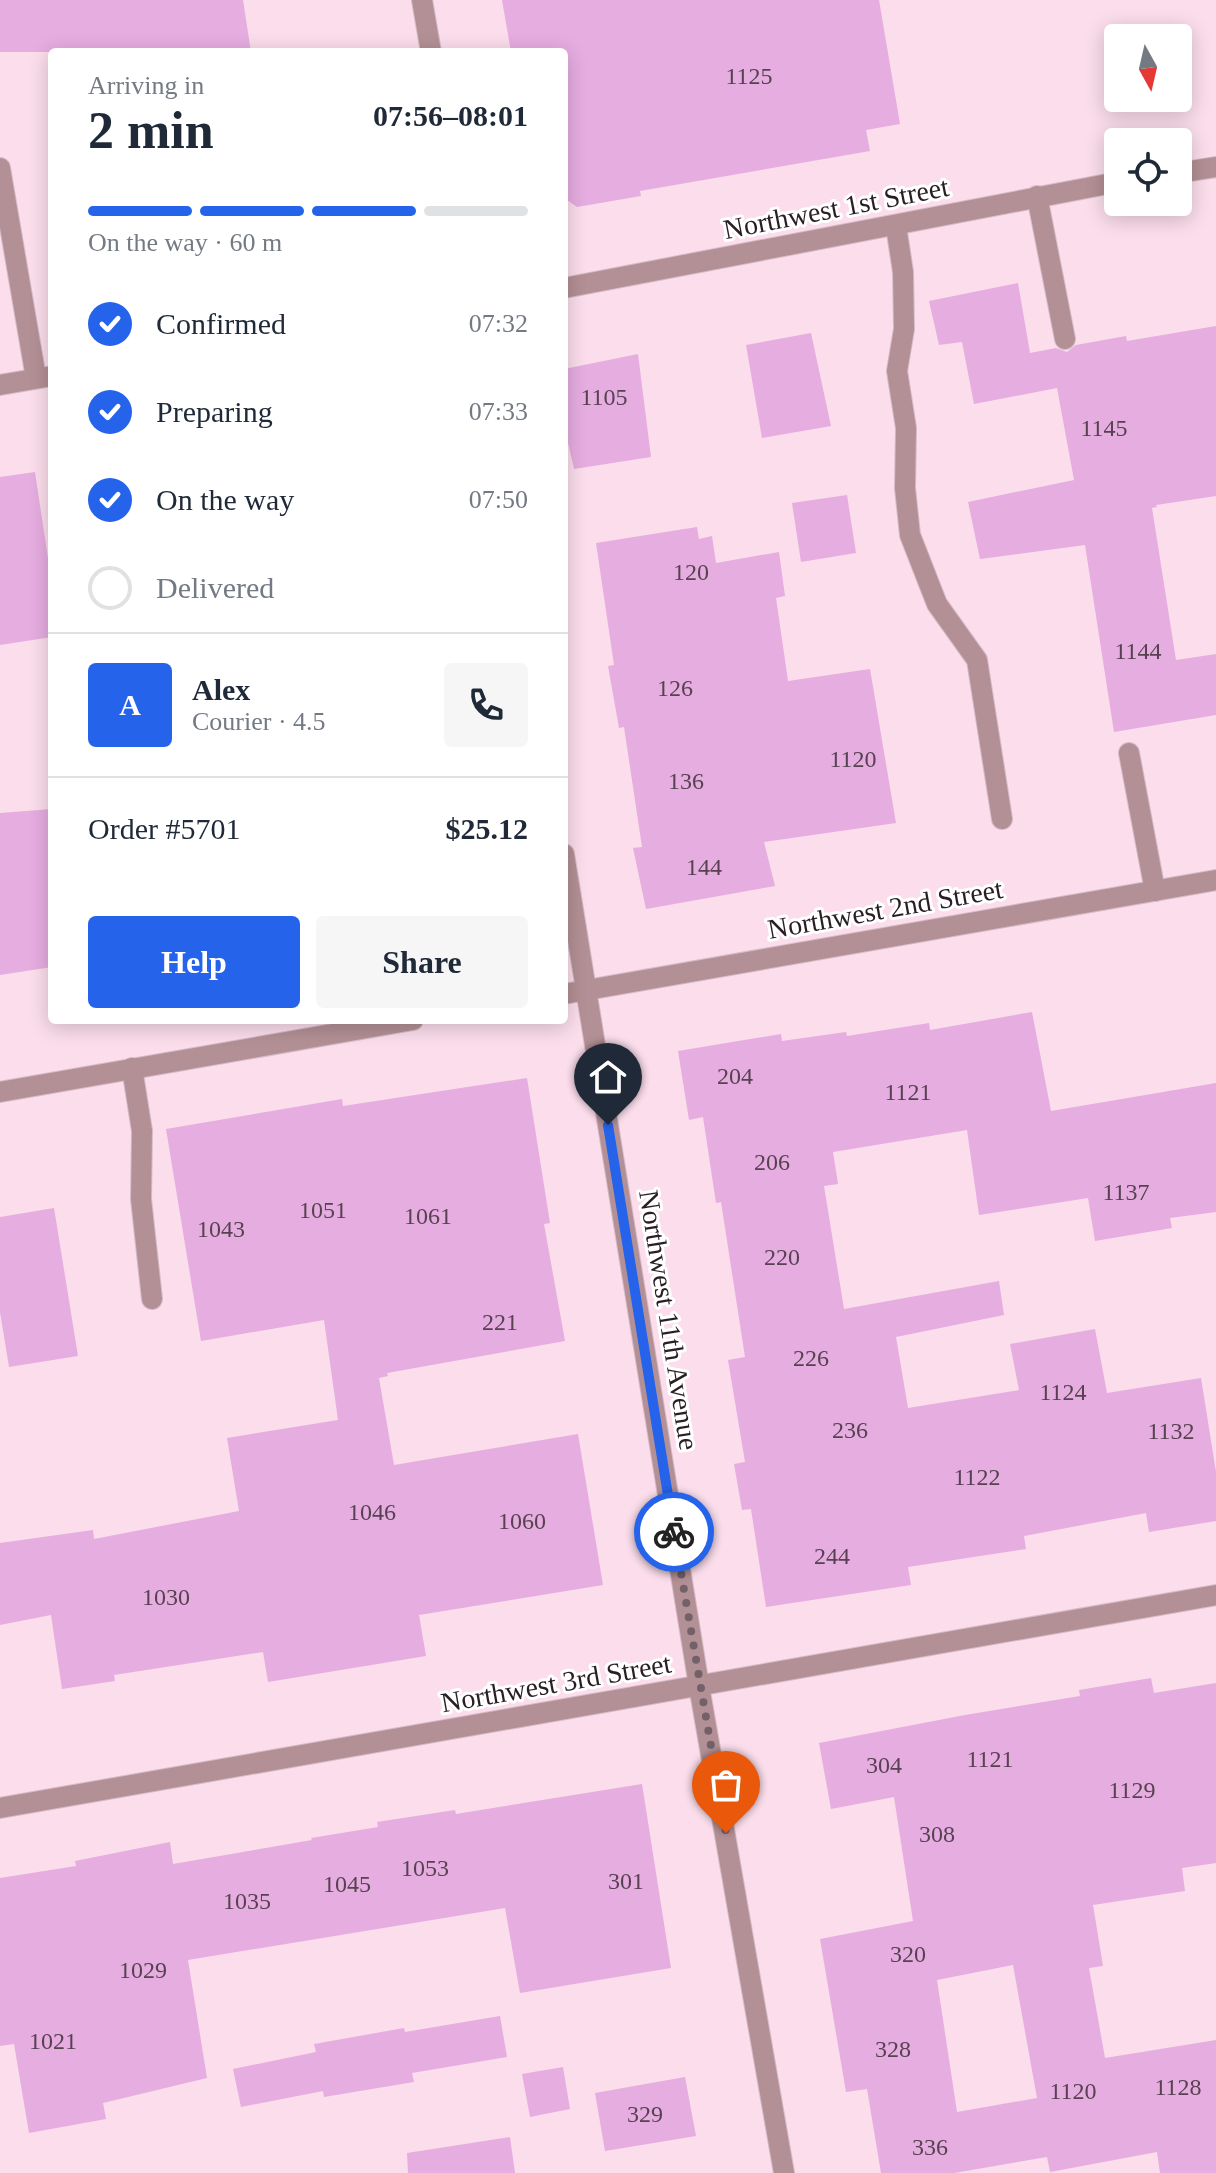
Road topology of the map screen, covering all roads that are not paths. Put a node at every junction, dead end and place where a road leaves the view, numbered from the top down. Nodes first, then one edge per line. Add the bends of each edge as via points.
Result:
1 (422, 0) edge
2 (430, 48) edge
3 (1216, 167) edge
4 (0, 168) edge
5 (1192, 171) edge
6 (1104, 184) edge
7 (1037, 196) junction
8 (896, 226) junction
9 (568, 287) edge
10 (1065, 339) dead end
11 (44, 377) edge
12 (0, 385) edge
13 (1129, 753) dead end
14 (1002, 819) dead end
15 (568, 878) edge
16 (1216, 880) edge
17 (1155, 891) junction
18 (587, 990) junction
19 (568, 993) edge
20 (390, 1024) edge
21 (132, 1068) junction
22 (0, 1092) edge
23 (152, 1299) dead end
24 (1216, 1595) edge
25 (699, 1686) junction
26 (0, 1808) edge
27 (784, 2173) edge

1 - 2 street
3 - 5 street
4 - 11 street
6 - 7 street, Northwest 1st Street
7 - 8 street, Northwest 1st Street
7 - 10 street
8 - 9 street, Northwest 1st Street
8 - 14 street via 904,329 897,371 906,428 910,535 937,604 977,660
11 - 12 street
13 - 17 street
15 - 18 street, Northwest 11th Avenue
16 - 17 street, Northwest 2nd Street
17 - 18 street, Northwest 2nd Street
18 - 19 street, Northwest 2nd Street
18 - 25 street, Northwest 11th Avenue
20 - 21 street
21 - 22 street
21 - 23 street via 142,1131 141,1199
24 - 25 street, Northwest 3rd Street
25 - 26 street, Northwest 3rd Street
25 - 27 street, Northwest 11th Avenue

